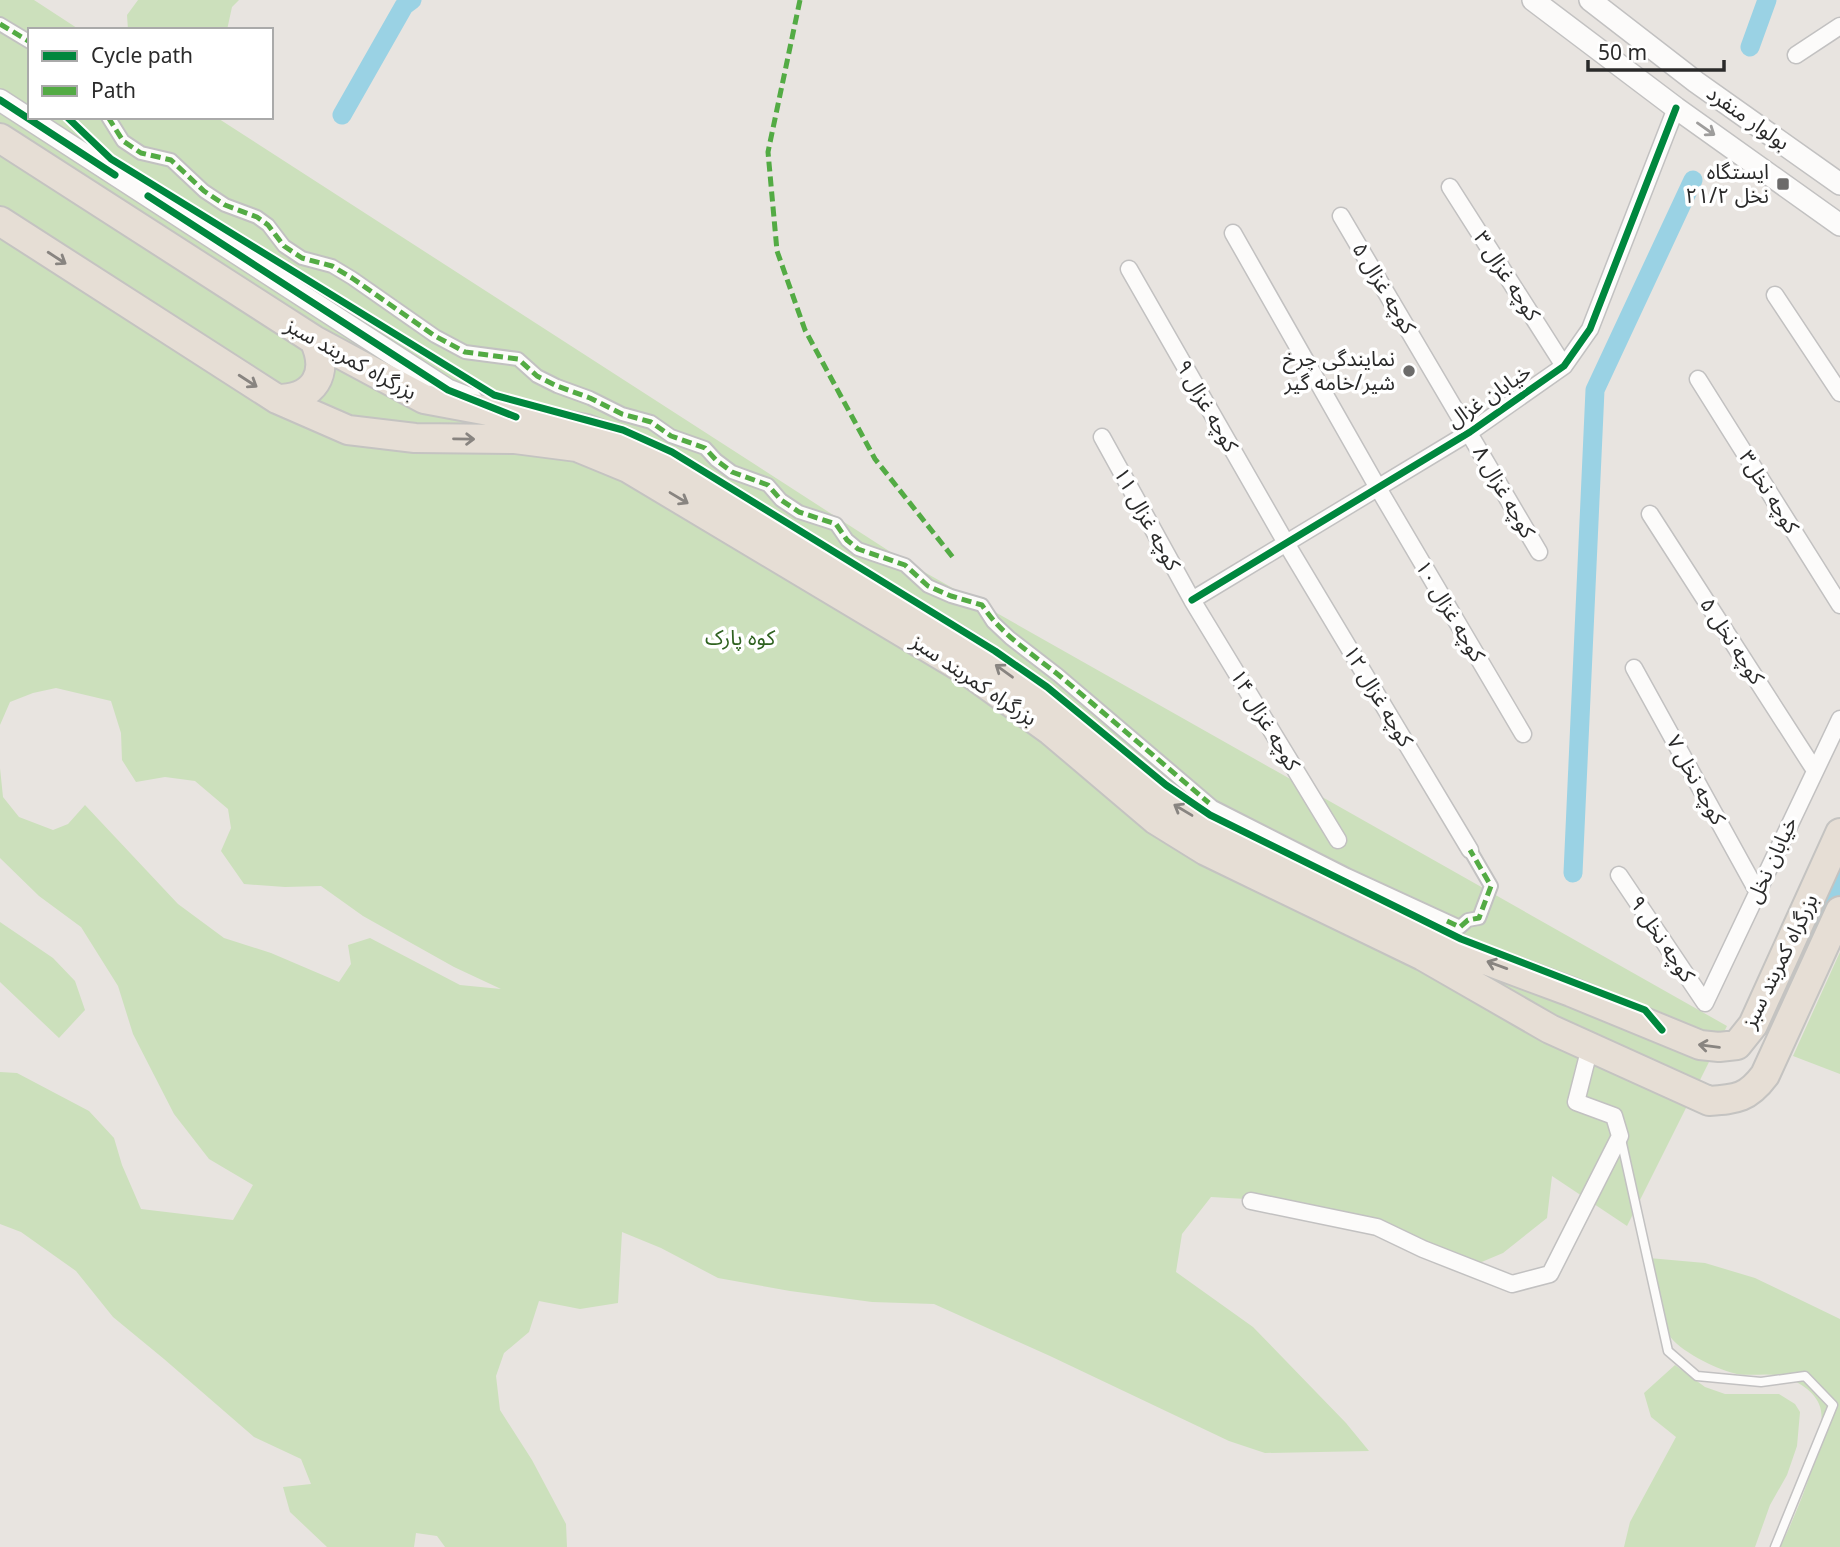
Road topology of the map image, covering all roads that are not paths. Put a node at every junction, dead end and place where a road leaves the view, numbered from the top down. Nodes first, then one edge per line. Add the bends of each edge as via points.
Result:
1 (1533, 0) edge
2 (1590, 0) edge
3 (0, 24) edge
4 (1840, 26) edge
5 (28, 41) edge
6 (1796, 55) dead end
7 (0, 100) edge
8 (1676, 108) junction
9 (28, 118) edge
10 (29, 119) edge
11 (109, 119) edge
12 (0, 138) edge
13 (1840, 184) edge
14 (1450, 187) dead end
15 (1341, 216) dead end
16 (0, 220) edge
17 (1840, 225) edge
18 (1233, 233) dead end
19 (1129, 269) dead end
20 (1775, 295) dead end
21 (314, 340) junction
22 (1564, 366) junction
23 (1698, 379) dead end
24 (1840, 393) edge
25 (277, 399) junction
26 (516, 416) junction
27 (1470, 432) junction
28 (1102, 437) dead end
29 (1378, 488) junction
30 (1650, 514) dead end
31 (1286, 543) junction
32 (1539, 552) dead end
33 (1192, 600) junction
34 (1840, 605) edge
35 (1634, 668) dead end
36 (1840, 719) edge
37 (1523, 734) dead end
38 (1814, 769) junction
39 (1840, 833) edge
40 (1338, 840) dead end
41 (1470, 850) joint
42 (1619, 875) dead end
43 (1757, 891) junction
44 (1840, 911) edge
45 (1571, 992) junction
46 (1704, 1003) joint
47 (1550, 1029) junction
48 (1590, 1047) junction
49 (1620, 1136) junction
50 (1251, 1201) dead end
51 (1775, 1547) edge

1 - 8 street, بولوار منفرد
2 - 13 street, بولوار منفرد
3 - 5 street
4 - 6 street
7 - 9 street
8 -> 17 street, بولوار منفرد
8 - 22 street, خیابان غزال via 1590,329
10 - 26 street via 448,390
11 - 41 street via 123,141 141,153 171,160 204,191 268,225 284,246 302,258 342,272 435,336 466,352 518,359 557,386 705,448 732,472 768,485 799,512 836,524 858,550 905,565 928,586 982,605 1010,638 1213,807 1460,927 1479,918 1491,886
12 - 21 highway, بزرگراه کمربند سبز
14 - 22 street, کوچه غزال ۳
15 - 27 street, کوچه غزال ۵
16 -> 25 highway, بزرگراه کمربند سبز
18 - 29 street, کوچه غزال ۱۰
19 - 31 street, کوچه غزال ۹
20 - 24 street
21 - 25 highway via 321,354 316,383 292,399
21 - 26 highway, بزرگراه کمربند سبز via 424,399
22 - 27 street, خیابان غزال
23 - 34 street, کوچه نخل۳
25 -> 47 highway, بزرگراه کمربند سبز via 348,429 415,438 515,439 577,447 628,468 969,672 1051,731 1156,820 1206,851 1457,974
45 -> 26 highway, بزرگراه کمربند سبز via 1445,944 1217,831 1168,801 1064,715 979,653 641,450 586,429
27 - 29 street, خیابان غزال
27 - 32 street, کوچه غزال ۸
28 - 33 street, کوچه غزال ۱۱
29 - 31 street, خیابان غزال
29 - 37 street, کوچه غزال ۱۰
30 - 38 street, کوچه نخل ۵
31 - 33 street, خیابان غزال
31 - 41 street, کوچه غزال ۱۲
33 - 40 street, کوچه غزال ۱۴
35 - 43 street, کوچه نخل ۷
36 - 38 street, خیابان نخل
38 - 43 street, خیابان نخل
39 -> 45 highway, بزرگراه کمربند سبز via 1753,1025 1737,1045 1700,1045
42 - 46 street, کوچه نخل ۹
43 - 46 street, خیابان نخل
44 - 48 highway, بزرگراه کمربند سبز via 1777,1051 1753,1091 1734,1099 1709,1101
45 - 47 highway via 1550,1004
47 - 48 highway, بزرگراه کمربند سبز
48 - 49 street via 1576,1102 1615,1116
49 - 50 street via 1550,1274 1512,1284 1377,1227
49 - 51 lane via 1668,1351 1697,1376 1761,1381 1805,1376 1833,1405

